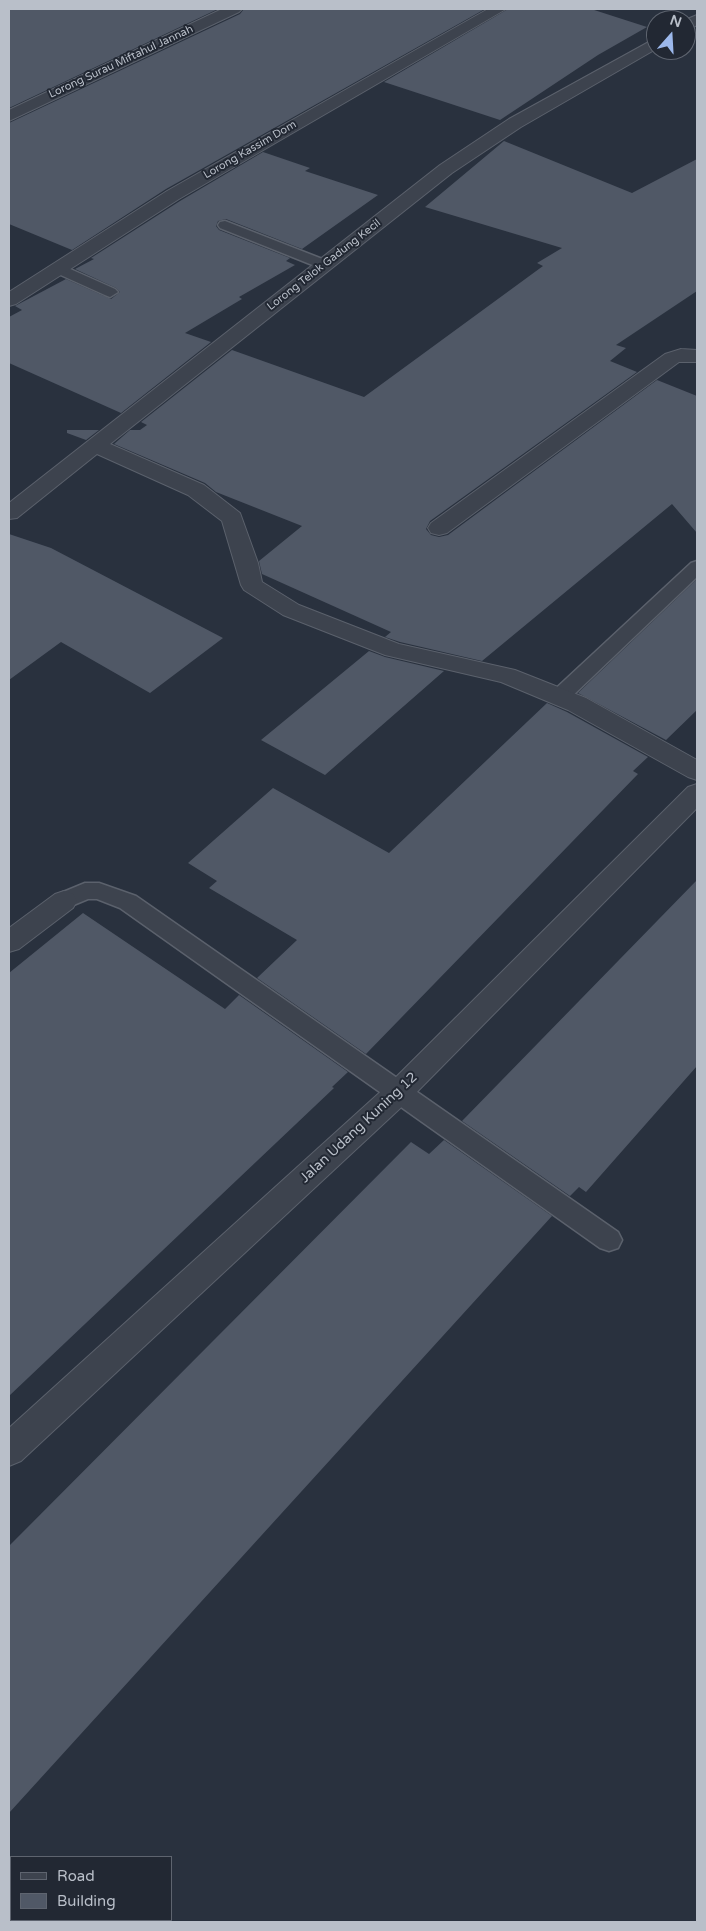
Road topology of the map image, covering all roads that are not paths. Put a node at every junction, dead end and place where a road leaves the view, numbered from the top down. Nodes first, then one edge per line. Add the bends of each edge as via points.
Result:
1 (234, 9) edge
2 (498, 9) edge
3 (646, 49) edge
4 (9, 116) edge
5 (225, 225) dead end
6 (325, 265) junction
7 (59, 269) junction
8 (110, 292) dead end
9 (9, 300) edge
10 (697, 356) edge
11 (97, 446) junction
12 (9, 513) edge
13 (439, 528) dead end
14 (697, 567) edge
15 (560, 697) junction
16 (697, 771) edge
17 (697, 793) edge
18 (64, 902) joint
19 (9, 942) edge
20 (398, 1093) junction
21 (609, 1240) dead end
22 (9, 1450) edge

1 - 4 street, Lorong Surau Miftahul Jannah
2 - 7 street, Lorong Kassim Dom via 180,190
3 - 6 street, Lorong Telok Gadung Kecil via 515,123 446,169
5 - 6 lane
6 - 11 street, Lorong Telok Gadung Kecil
7 - 8 lane
7 - 9 street, Lorong Kassim Dom
10 - 13 street via 672,358
11 - 12 street, Lorong Telok Gadung Kecil
11 - 15 street via 196,490 232,518 252,585 291,610 393,650 508,676
14 - 15 lane
15 - 16 street
17 - 20 street, Jalan Udang Kuning 12
18 - 19 street
18 - 20 lane via 85,891 99,891 128,902
20 - 21 lane
20 - 22 street, Jalan Udang Kuning 12

